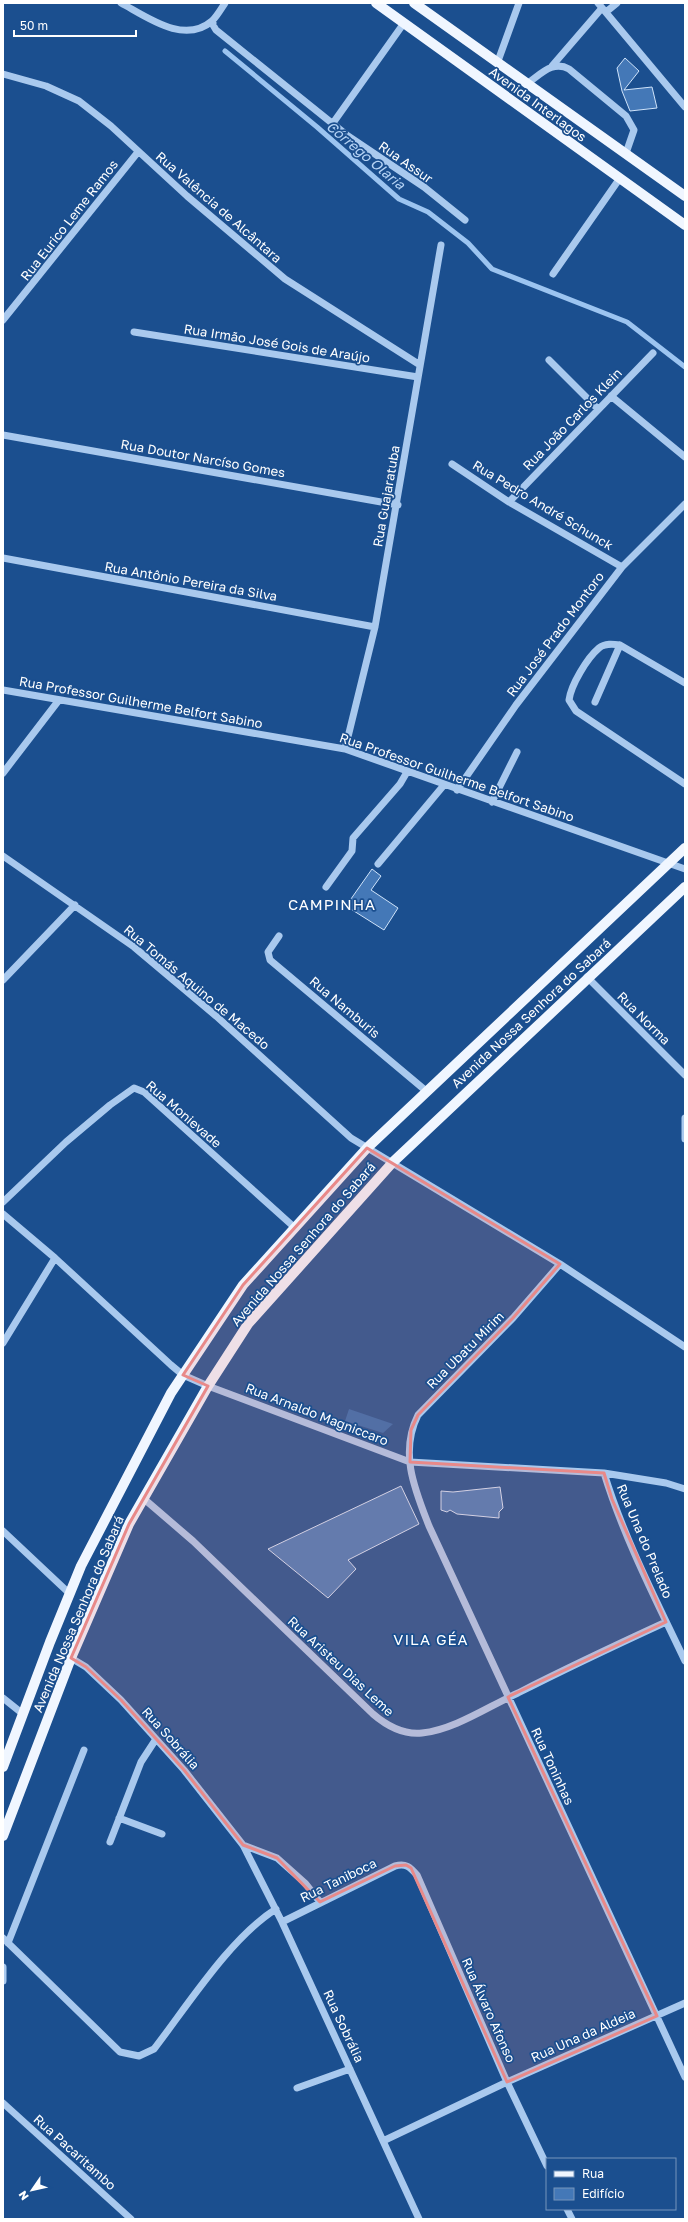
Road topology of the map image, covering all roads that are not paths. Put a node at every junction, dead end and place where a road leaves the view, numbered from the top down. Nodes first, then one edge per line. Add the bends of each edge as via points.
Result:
1 (121, 3) edge
2 (225, 3) edge
3 (376, 3) edge
4 (414, 3) edge
5 (519, 3) edge
6 (617, 3) edge
7 (602, 8) edge
8 (213, 20) junction
9 (404, 23) junction
10 (498, 61) junction
11 (552, 66) junction
12 (4, 75) edge
13 (528, 83) junction
14 (685, 107) edge
15 (334, 123) junction
16 (138, 152) junction
17 (626, 153) junction
18 (620, 178) junction
19 (685, 196) edge
20 (465, 220) dead end
21 (685, 225) edge
22 (441, 245) dead end
23 (553, 274) dead end
24 (3, 320) edge
25 (134, 332) dead end
26 (653, 353) dead end
27 (549, 360) dead end
28 (420, 365) junction
29 (418, 377) junction
30 (611, 396) junction
31 (598, 409) junction
32 (3, 435) edge
33 (685, 457) edge
34 (452, 464) dead end
35 (509, 502) junction
36 (685, 504) edge
37 (398, 505) junction
38 (3, 558) edge
39 (622, 567) junction
40 (376, 627) junction
41 (620, 645) junction
42 (685, 683) edge
43 (3, 690) edge
44 (58, 700) junction
45 (595, 702) dead end
46 (345, 750) junction
47 (517, 752) dead end
48 (407, 772) junction
49 (3, 773) edge
50 (685, 784) edge
51 (444, 785) junction
52 (458, 790) junction
53 (492, 802) junction
54 (685, 848) edge
55 (3, 856) edge
56 (670, 862) junction
57 (378, 864) dead end
58 (685, 868) edge
59 (326, 887) dead end
60 (685, 887) edge
61 (75, 905) junction
62 (279, 936) dead end
63 (587, 977) junction
64 (3, 980) edge
65 (685, 1075) edge
66 (426, 1090) junction
67 (685, 1118) edge
68 (685, 1138) edge
69 (367, 1148) junction
70 (393, 1162) junction
71 (3, 1202) edge
72 (3, 1214) edge
73 (294, 1228) junction
74 (55, 1258) junction
75 (560, 1264) junction
76 (3, 1343) edge
77 (685, 1347) edge
78 (182, 1374) junction
79 (208, 1386) junction
80 (410, 1462) junction
81 (604, 1473) junction
82 (685, 1489) edge
83 (143, 1498) junction
84 (3, 1531) edge
85 (70, 1594) junction
86 (666, 1622) junction
87 (71, 1658) junction
88 (685, 1661) edge
89 (508, 1697) junction
90 (3, 1698) edge
91 (23, 1714) junction
92 (156, 1739) junction
93 (84, 1750) dead end
94 (3, 1767) edge
95 (120, 1818) junction
96 (162, 1834) dead end
97 (3, 1836) edge
98 (110, 1842) dead end
99 (243, 1845) junction
100 (406, 1865) joint
101 (320, 1902) junction
102 (276, 1909) junction
103 (282, 1922) junction
104 (6, 1940) edge
105 (3, 1968) edge
106 (3, 1981) edge
107 (685, 2003) edge
108 (657, 2016) junction
109 (350, 2069) junction
110 (685, 2077) edge
111 (507, 2082) junction
112 (297, 2088) dead end
113 (3, 2102) edge
114 (383, 2141) junction
115 (546, 2164) edge
116 (568, 2210) edge
117 (131, 2219) edge
118 (419, 2219) edge
119 (572, 2219) edge

1 - 8 street via 163,26 187,31 200,29
2 - 8 street
3 - 9 main road, Avenida Interlagos
4 - 10 main road, Avenida Interlagos
5 - 10 street
6 - 7 street
7 - 11 street
7 - 14 street
8 - 15 street, Rua Assur via 216,30
9 - 15 street
9 - 18 main road, Avenida Interlagos
10 - 13 main road, Avenida Interlagos
11 - 13 street
11 - 17 street via 564,66 626,116 634,130
12 - 16 street, Rua Valência de Alcântara via 46,86 79,102 111,126
13 - 17 main road, Avenida Interlagos
15 - 20 street, Rua Assur
16 - 24 street, Rua Eurico Leme Ramos
16 - 28 street, Rua Valência de Alcântara via 285,279
17 - 19 main road, Avenida Interlagos
18 - 21 main road, Avenida Interlagos
18 - 23 street
22 - 28 street, Rua Guajaratuba
25 - 29 street, Rua Irmão José Gois de Araújo
26 - 30 street, Rua João Carlos Klein
27 - 31 street
28 - 29 street, Rua Guajaratuba
29 - 37 street, Rua Guajaratuba
30 - 31 street, Rua João Carlos Klein
30 - 33 street
31 - 35 street, Rua João Carlos Klein
32 - 37 street, Rua Doutor Narcíso Gomes
34 - 35 street, Rua Pedro André Schunck
35 - 39 street, Rua Pedro André Schunck
36 - 39 street, Rua José Prado Montoro
37 - 40 street, Rua Guajaratuba
38 - 40 street, Rua Antônio Pereira da Silva
39 - 52 street, Rua José Prado Montoro via 516,705
40 - 46 street, Rua Guajaratuba
41 - 42 street
41 - 45 street
41 - 50 street via 606,645 593,654 570,692 568,700 576,711
43 - 44 street, Rua Professor Guilherme Belfort Sabino
44 - 46 street, Rua Professor Guilherme Belfort Sabino
44 - 49 street
46 - 48 street, Rua Professor Guilherme Belfort Sabino
47 - 53 street
48 - 51 street, Rua Professor Guilherme Belfort Sabino
48 - 59 street via 400,784 353,838 352,851
51 - 52 street, Rua Professor Guilherme Belfort Sabino
51 - 57 street
52 - 53 street, Rua Professor Guilherme Belfort Sabino
53 - 56 street, Rua Professor Guilherme Belfort Sabino
54 - 56 main road, Avenida Nossa Senhora do Sabará
55 - 61 street, Rua Tomás Aquino de Macedo
56 - 58 street, Rua Professor Guilherme Belfort Sabino
56 - 66 main road, Avenida Nossa Senhora do Sabará
60 - 63 main road, Avenida Nossa Senhora do Sabará
61 - 64 street
61 - 69 street, Rua Tomás Aquino de Macedo via 134,947 216,1016 351,1138
62 - 66 street, Rua Namburis via 268,952 270,960
63 - 65 street, Rua Norma
63 - 70 main road, Avenida Nossa Senhora do Sabará
66 - 69 main road, Avenida Nossa Senhora do Sabará
67 - 68 street
69 - 70 street, Rua Tomás Aquino de Macedo
69 - 73 main road, Avenida Nossa Senhora do Sabará
70 - 75 street, Rua Tomás Aquino de Macedo
70 - 79 main road, Avenida Nossa Senhora do Sabará via 248,1324
71 - 73 street, Rua Monievade via 66,1142 134,1088 144,1092
72 - 74 street, Rua Arnaldo Magniccaro
73 - 78 main road, Avenida Nossa Senhora do Sabará via 243,1285
74 - 76 street
74 - 78 street, Rua Arnaldo Magniccaro
75 - 77 street, Rua Tomás Aquino de Macedo
75 - 80 street, Rua Ubatu Mirim via 513,1318 418,1415 411,1430
78 - 79 street, Rua Arnaldo Magniccaro
78 - 85 main road, Avenida Nossa Senhora do Sabará via 118,1492
79 - 80 street, Rua Arnaldo Magniccaro
79 - 83 main road, Avenida Nossa Senhora do Sabará
80 - 81 street, Rua Arnaldo Magniccaro
80 - 89 street, Rua Toninhas via 413,1485 429,1526
81 - 82 street, Rua Arnaldo Magniccaro via 666,1483
81 - 86 street, Rua Una do Prelado via 612,1499
83 - 87 main road, Avenida Nossa Senhora do Sabará via 107,1570
83 - 89 street, Rua Aristeu Dias Leme via 193,1541 373,1714 389,1726 412,1733 433,1731 470,1717
84 - 85 street
85 - 91 main road, Avenida Nossa Senhora do Sabará
86 - 88 street, Rua Una do Prelado
86 - 89 street, Rua Aristeu Dias Leme
87 - 92 street, Rua Sobrália via 86,1667 121,1700
87 - 97 main road, Avenida Nossa Senhora do Sabará
89 - 108 street, Rua Toninhas
90 - 91 street
91 - 94 main road, Avenida Nossa Senhora do Sabará
92 - 95 street via 141,1762
92 - 99 street, Rua Sobrália
93 - 104 street
95 - 96 street
95 - 98 street
99 - 101 street via 277,1858 305,1883
99 - 102 street, Rua Sobrália
100 - 101 street, Rua Taniboca via 395,1866
100 - 111 street, Rua Álvaro Afonso via 417,1875
101 - 103 street, Rua Taniboca
102 - 103 street, Rua Sobrália
102 - 104 street via 262,1918 228,1953 154,2049 139,2056 120,2052
103 - 109 street, Rua Sobrália
105 - 106 street
107 - 108 street, Rua Una da Aldeia
108 - 110 street, Rua Toninhas
108 - 111 street, Rua Una da Aldeia
109 - 112 street
109 - 114 street, Rua Sobrália
111 - 114 street, Rua Una da Aldeia
111 - 115 street, Rua Álvaro Afonso
113 - 117 street, Rua Pacaritambo
114 - 118 street, Rua Sobrália
116 - 119 street

